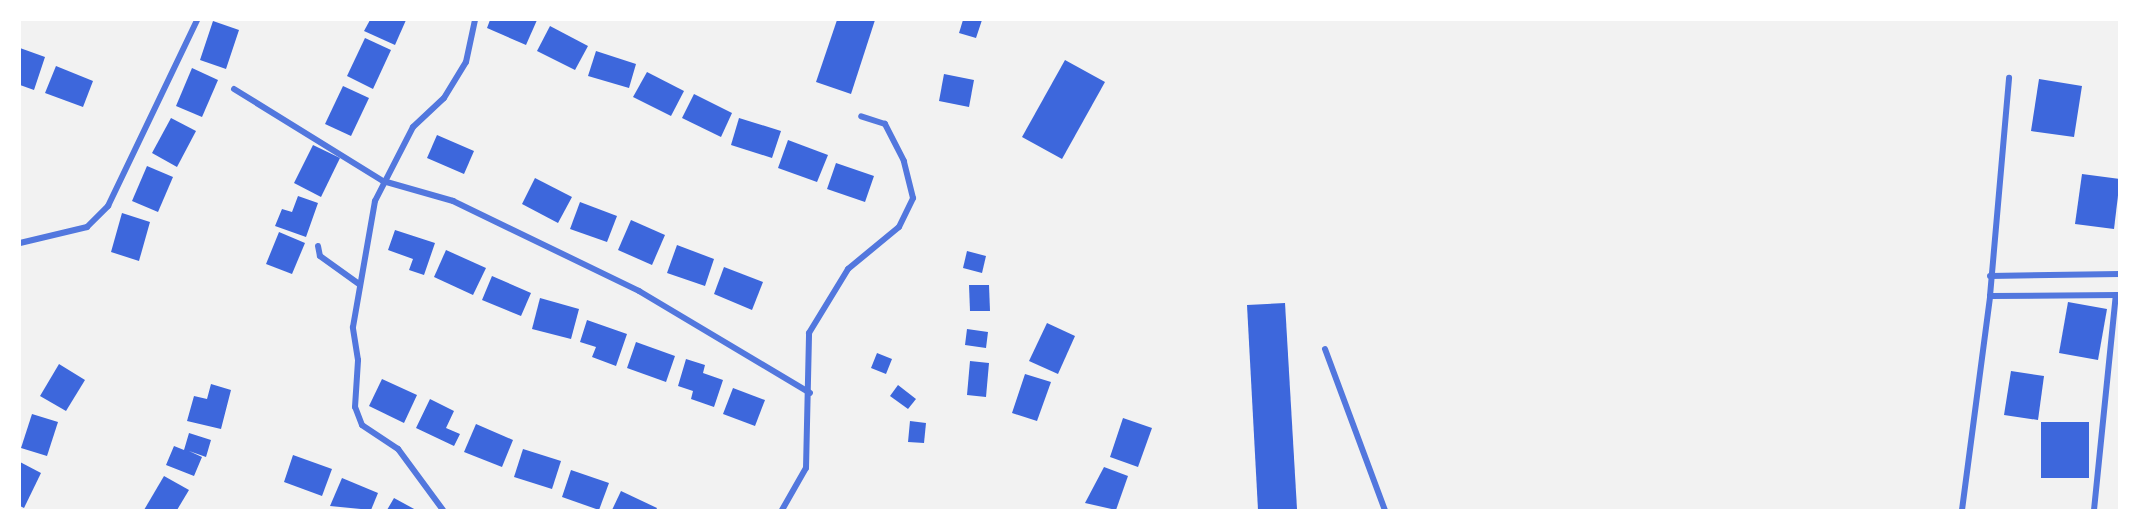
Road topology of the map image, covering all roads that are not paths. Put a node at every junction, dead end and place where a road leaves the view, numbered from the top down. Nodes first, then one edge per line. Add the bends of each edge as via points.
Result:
1 (197, 20) edge
2 (475, 20) edge
3 (2009, 78) dead end
4 (234, 89) dead end
5 (861, 116) dead end
6 (383, 181) junction
7 (20, 243) edge
8 (318, 246) dead end
9 (2120, 274) edge
10 (1990, 276) junction
11 (359, 284) junction
12 (2118, 295) edge
13 (1990, 296) junction
14 (1325, 349) dead end
15 (810, 393) junction
16 (443, 510) edge
17 (782, 510) edge
18 (1385, 510) edge
19 (1962, 510) edge
20 (2094, 510) edge

1 - 7 street via 108,206 87,227
2 - 6 street via 466,62 444,98 413,127
3 - 10 street
4 - 6 street
5 - 15 street via 885,124 904,161 913,198 899,227 848,269 809,333
6 - 11 street
6 - 15 street via 453,201 639,291
8 - 11 street via 320,256
9 - 10 street
10 - 13 street
11 - 16 street via 353,327 358,360 355,407 362,425 398,449 425,480
12 - 13 street
12 - 20 street
13 - 19 street
14 - 18 street
15 - 17 street via 806,468

